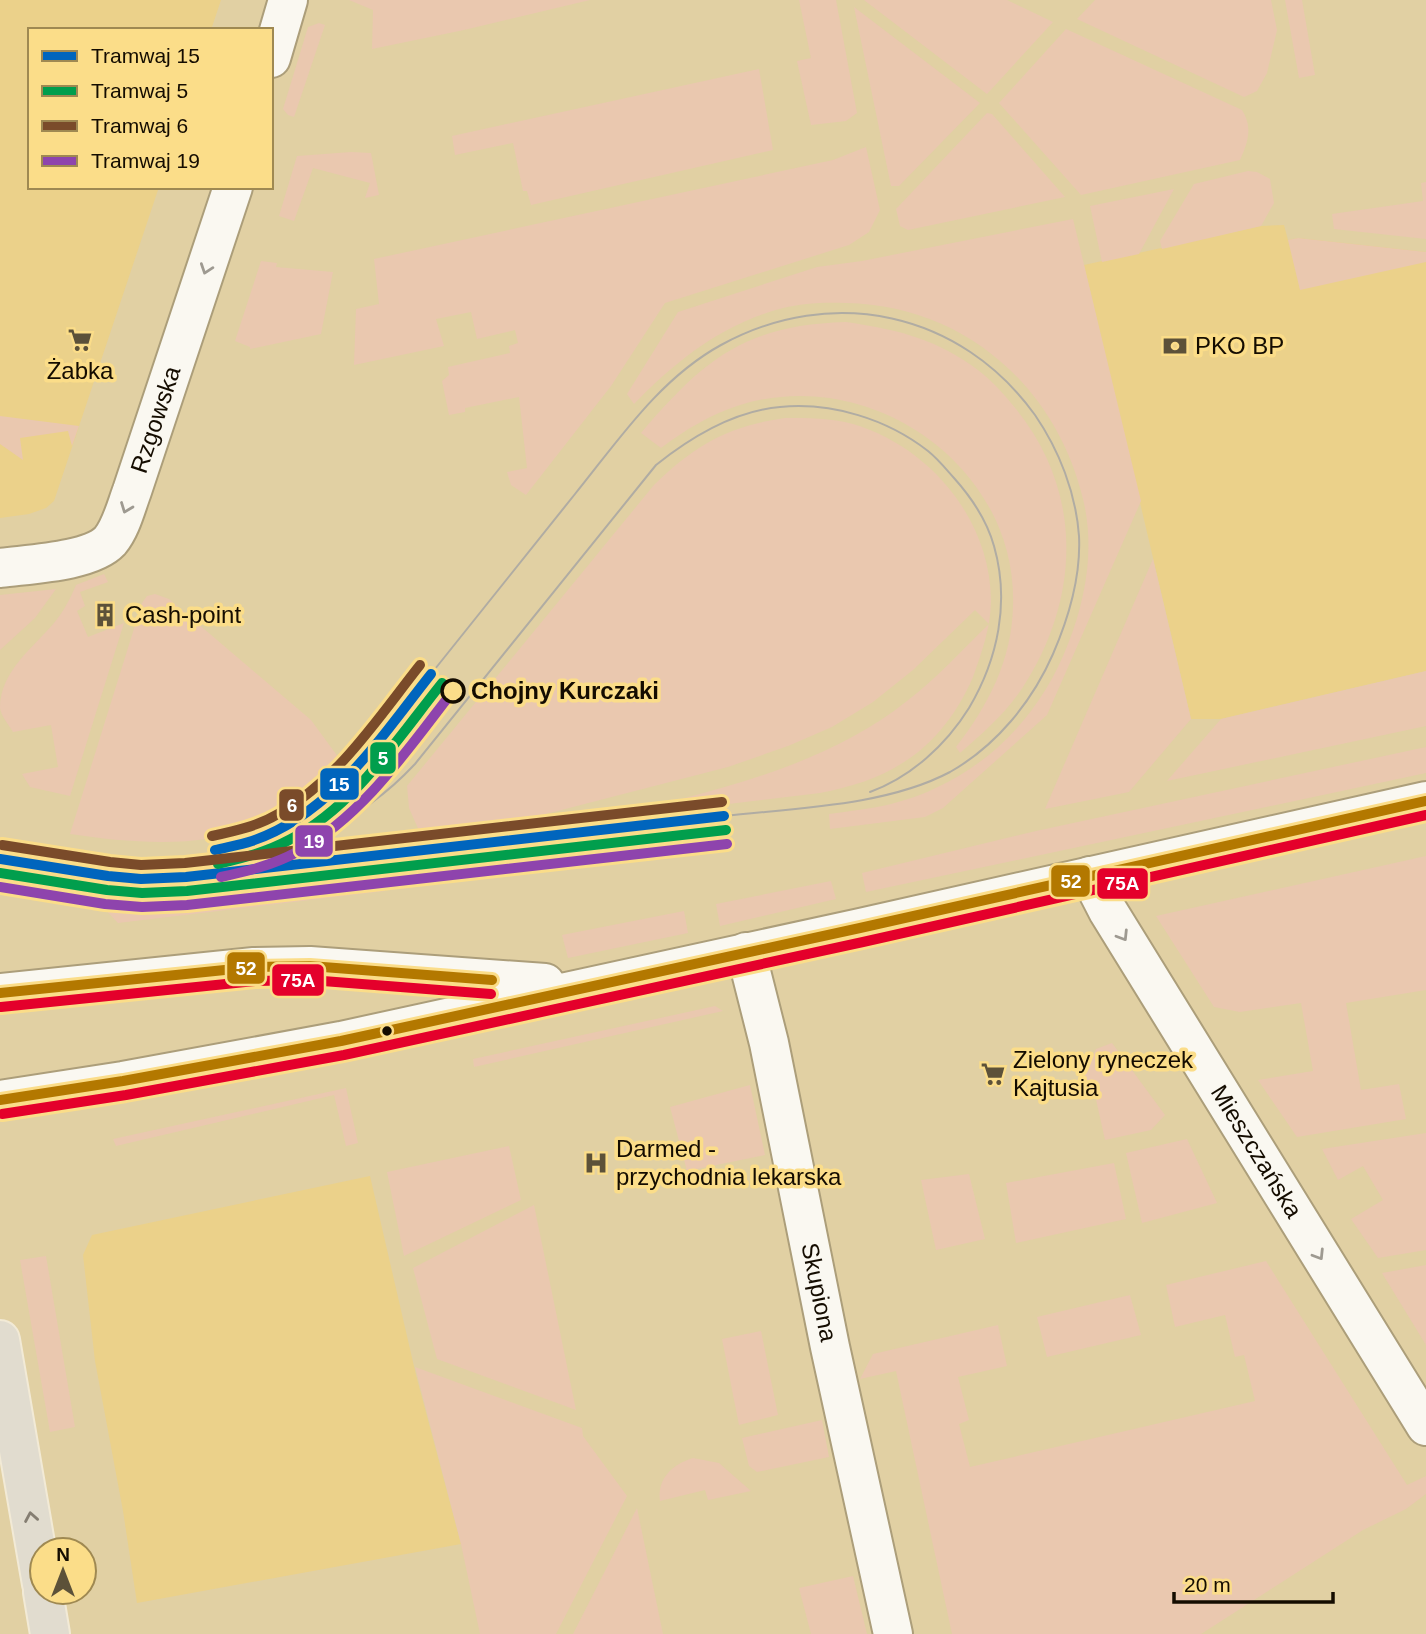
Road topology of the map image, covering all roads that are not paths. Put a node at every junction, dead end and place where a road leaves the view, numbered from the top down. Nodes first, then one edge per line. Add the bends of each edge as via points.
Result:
1 (288, 0) edge
2 (273, 51) edge
3 (232, 189) edge
4 (0, 568) edge
5 (1426, 801) edge
6 (1090, 876) junction
7 (746, 952) junction
8 (595, 986) junction
9 (0, 993) edge
10 (0, 1100) edge
11 (0, 1340) edge
12 (1426, 1426) edge
13 (34, 1536) edge
14 (45, 1606) edge
15 (50, 1634) edge
16 (893, 1634) edge

1 - 2 street
3 -> 4 street, Rzgowska via 116,533 101,549
5 - 6 street
6 - 7 street
6 -> 12 street, Mieszczańska
7 - 8 street
7 - 16 street, Skupiona
8 - 9 street via 310,966 254,967
8 - 10 street via 341,1041
13 -> 11 main road
14 - 15 main road

